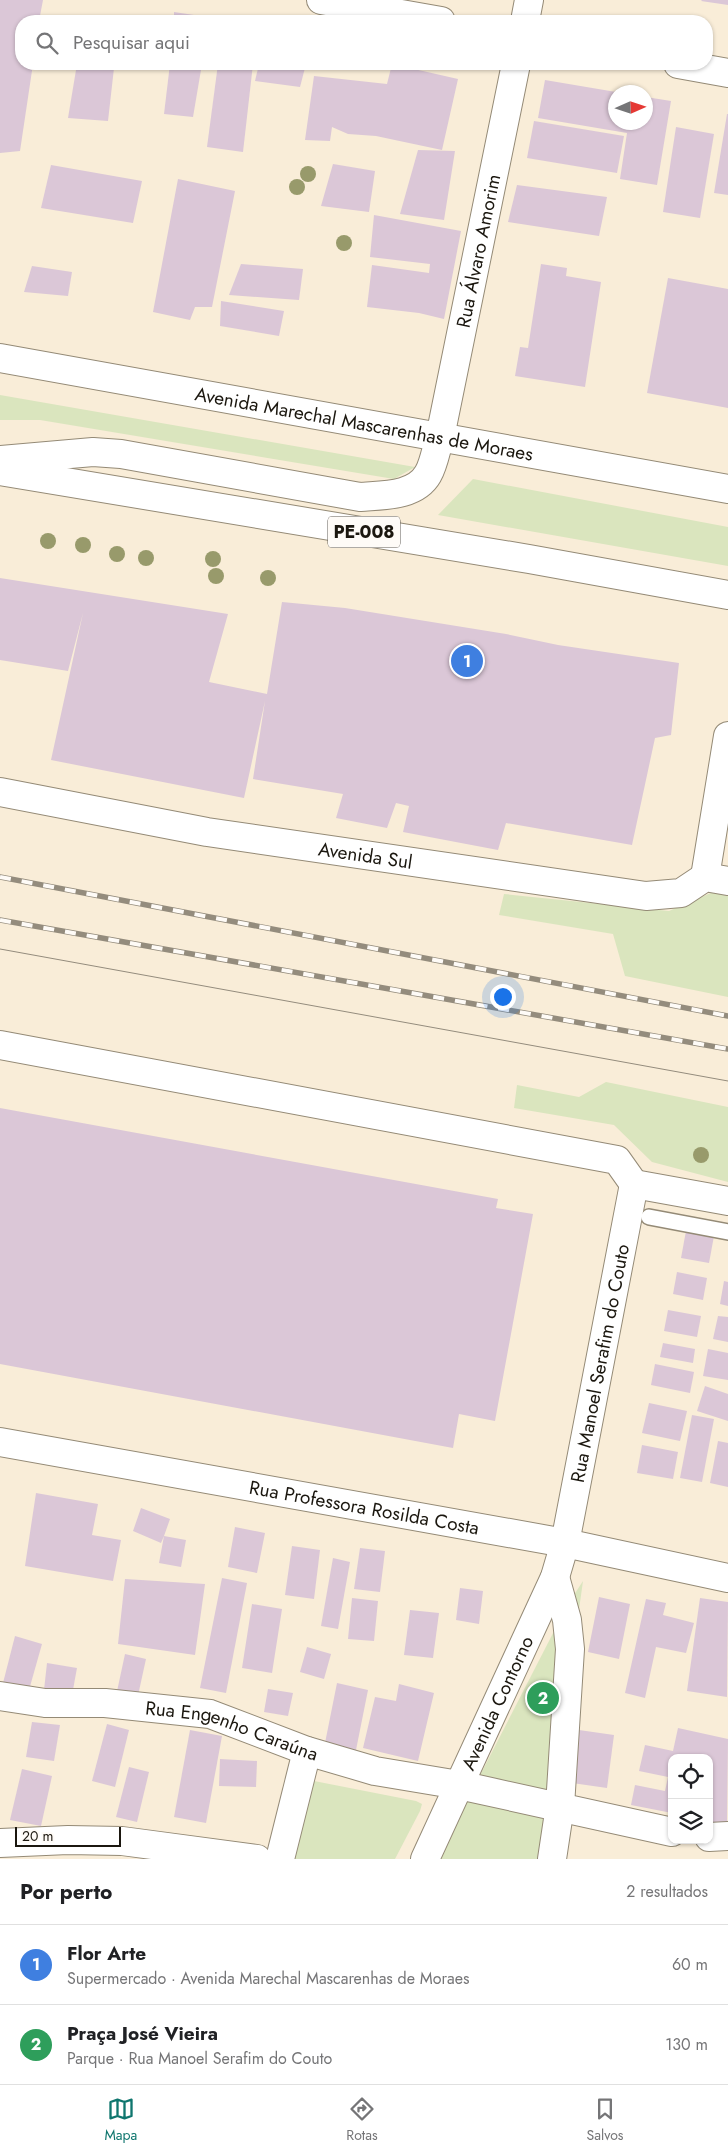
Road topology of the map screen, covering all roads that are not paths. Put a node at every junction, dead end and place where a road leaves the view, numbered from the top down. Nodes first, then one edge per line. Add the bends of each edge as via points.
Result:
1 (321, 0) edge
2 (529, 0) edge
3 (407, 15) edge
4 (526, 15) edge
5 (515, 70) edge
6 (711, 70) edge
7 (728, 73) edge
8 (0, 358) edge
9 (440, 437) junction
10 (0, 460) edge
11 (0, 471) edge
12 (728, 489) edge
13 (728, 595) edge
14 (728, 736) edge
15 (0, 792) edge
16 (717, 879) edge
17 (0, 1045) edge
18 (634, 1184) junction
19 (728, 1200) edge
20 (649, 1217) dead end
21 (728, 1232) edge
22 (0, 1442) edge
23 (565, 1543) junction
24 (555, 1577) junction
25 (728, 1578) edge
26 (0, 1696) edge
27 (307, 1751) junction
28 (460, 1785) junction
29 (560, 1806) junction
30 (668, 1831) edge
31 (728, 1836) edge
32 (713, 1837) edge
33 (0, 1843) edge
34 (257, 1859) edge
35 (280, 1859) edge
36 (425, 1859) edge
37 (552, 1859) edge

1 - 3 main road
2 - 4 main road
5 - 9 main road, Rua Álvaro Amorim
6 - 7 main road
8 - 9 main road, Avenida Marechal Mascarenhas de Moraes
9 - 10 main road, Rua Álvaro Amorim via 427,475 413,487 394,495 360,496 122,454 92,452
9 - 12 main road, Avenida Marechal Mascarenhas de Moraes
11 - 13 main road, PE-008
14 - 16 main road
15 - 16 main road, Avenida Sul via 207,832 646,896 681,893
17 - 18 main road via 617,1160
18 - 19 main road
18 - 23 main road, Rua Manoel Serafim do Couto
20 - 21 lane
22 - 23 main road, Rua Professora Rosilda Costa
23 - 24 main road, Avenida Contorno
23 - 25 main road, Rua Professora Rosilda Costa
24 - 28 main road, Avenida Contorno
24 - 29 main road via 567,1620 570,1649
26 - 27 main road, Rua Engenho Caraúna via 46,1703 115,1704 210,1714
27 - 28 main road, Rua Engenho Caraúna via 375,1771
27 - 35 main road
28 - 29 main road, Rua Engenho Caraúna
28 - 36 main road, Avenida Contorno
29 - 30 main road, Rua Engenho Caraúna
29 - 37 main road
31 - 32 main road
33 - 34 main road via 122,1841

